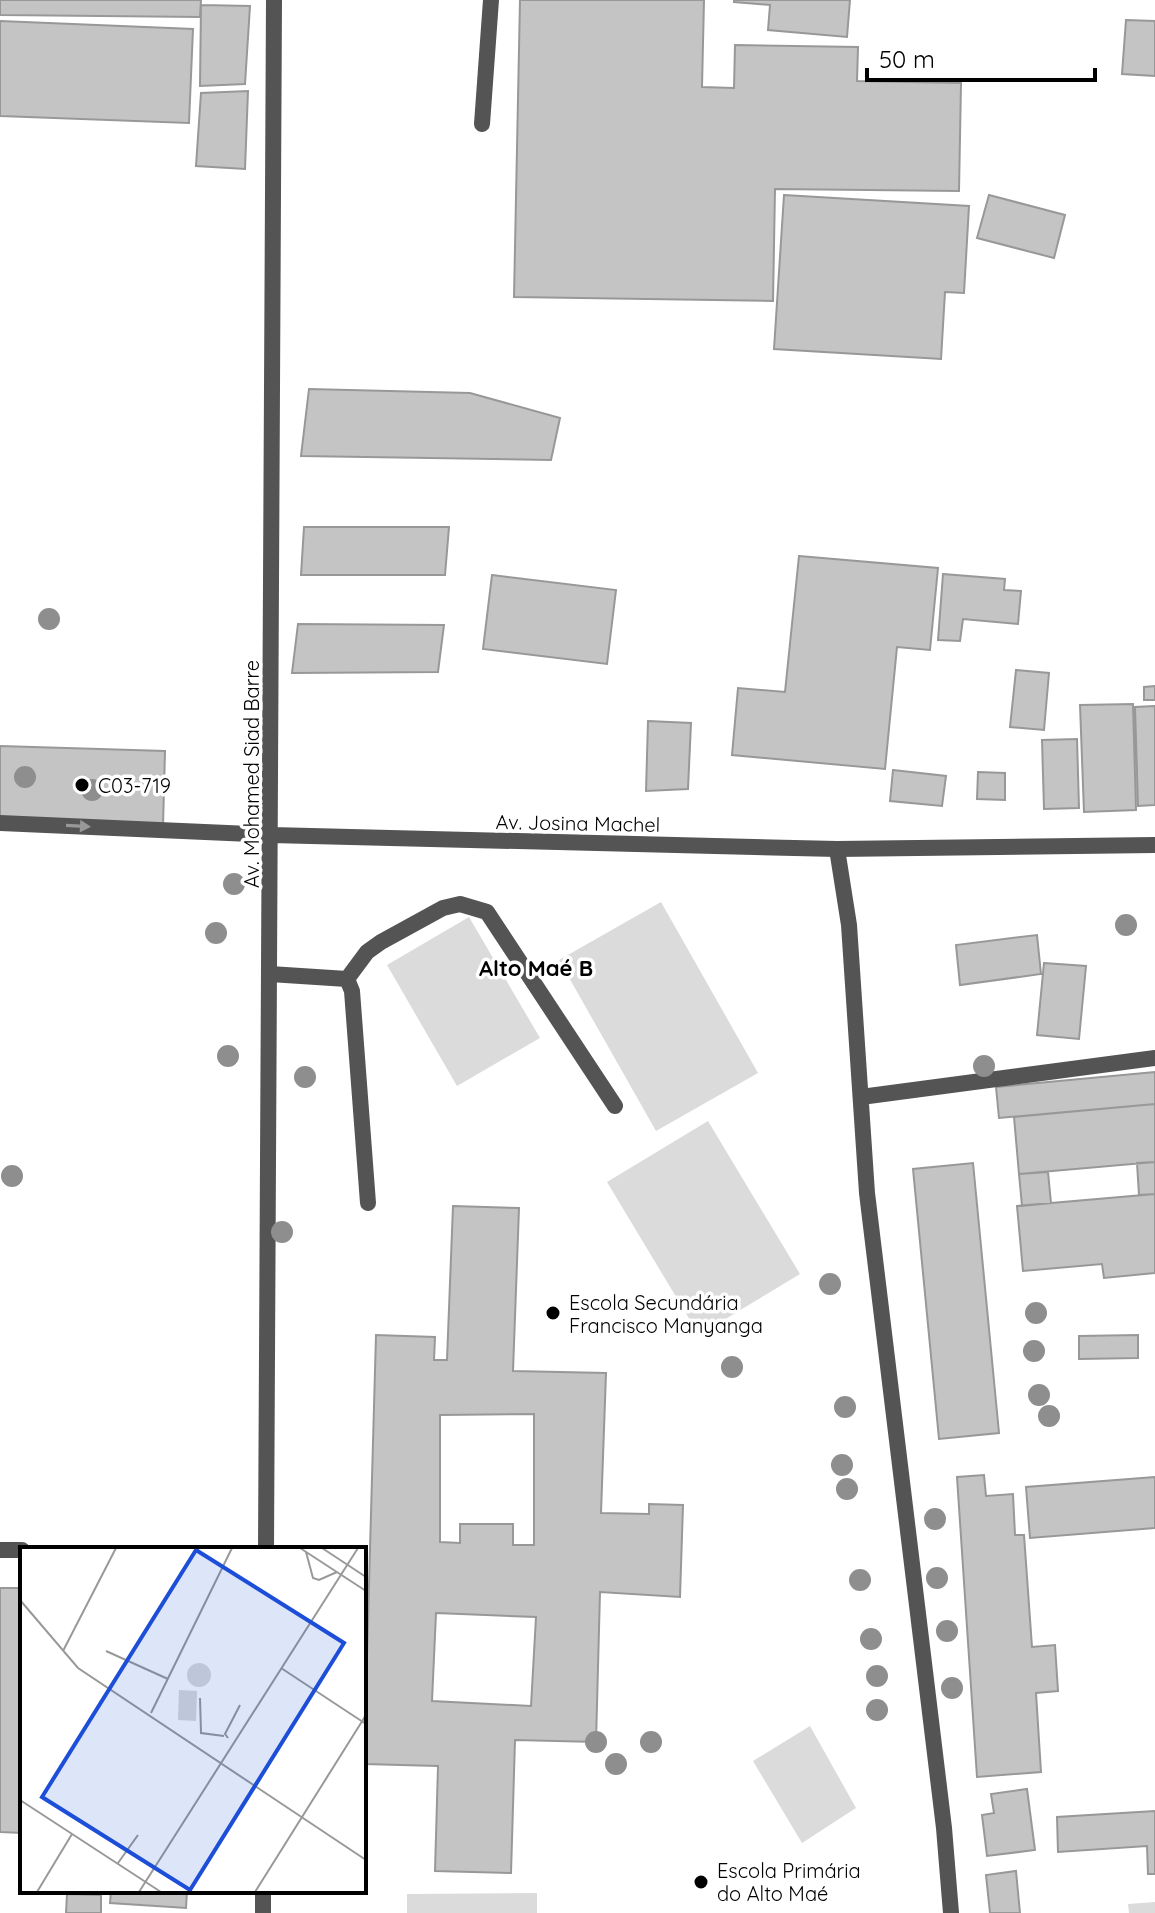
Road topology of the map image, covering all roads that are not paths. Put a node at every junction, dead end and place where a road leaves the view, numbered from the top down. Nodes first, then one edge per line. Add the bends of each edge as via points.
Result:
1 (274, 0) edge
2 (491, 0) edge
3 (482, 124) dead end
4 (0, 823) edge
5 (271, 835) junction
6 (1155, 845) edge
7 (837, 849) junction
8 (270, 974) junction
9 (347, 979) junction
10 (1155, 1058) edge
11 (861, 1097) junction
12 (615, 1106) dead end
13 (368, 1203) dead end
14 (266, 1547) edge
15 (951, 1913) edge

1 - 5 street, Av. Mohamed Siad Barre
2 - 3 street
4 -> 5 street, Av. Josina Machel
5 - 7 street, Av. Josina Machel
5 - 8 street, Av. Mohamed Siad Barre
6 - 7 street, Av. Josina Machel
7 - 11 street via 849,925
8 - 9 street
8 - 14 street, Av. Mohamed Siad Barre
9 - 12 street via 367,952 443,908 460,904 487,912
9 - 13 street
10 - 11 street
11 - 15 street via 867,1193

